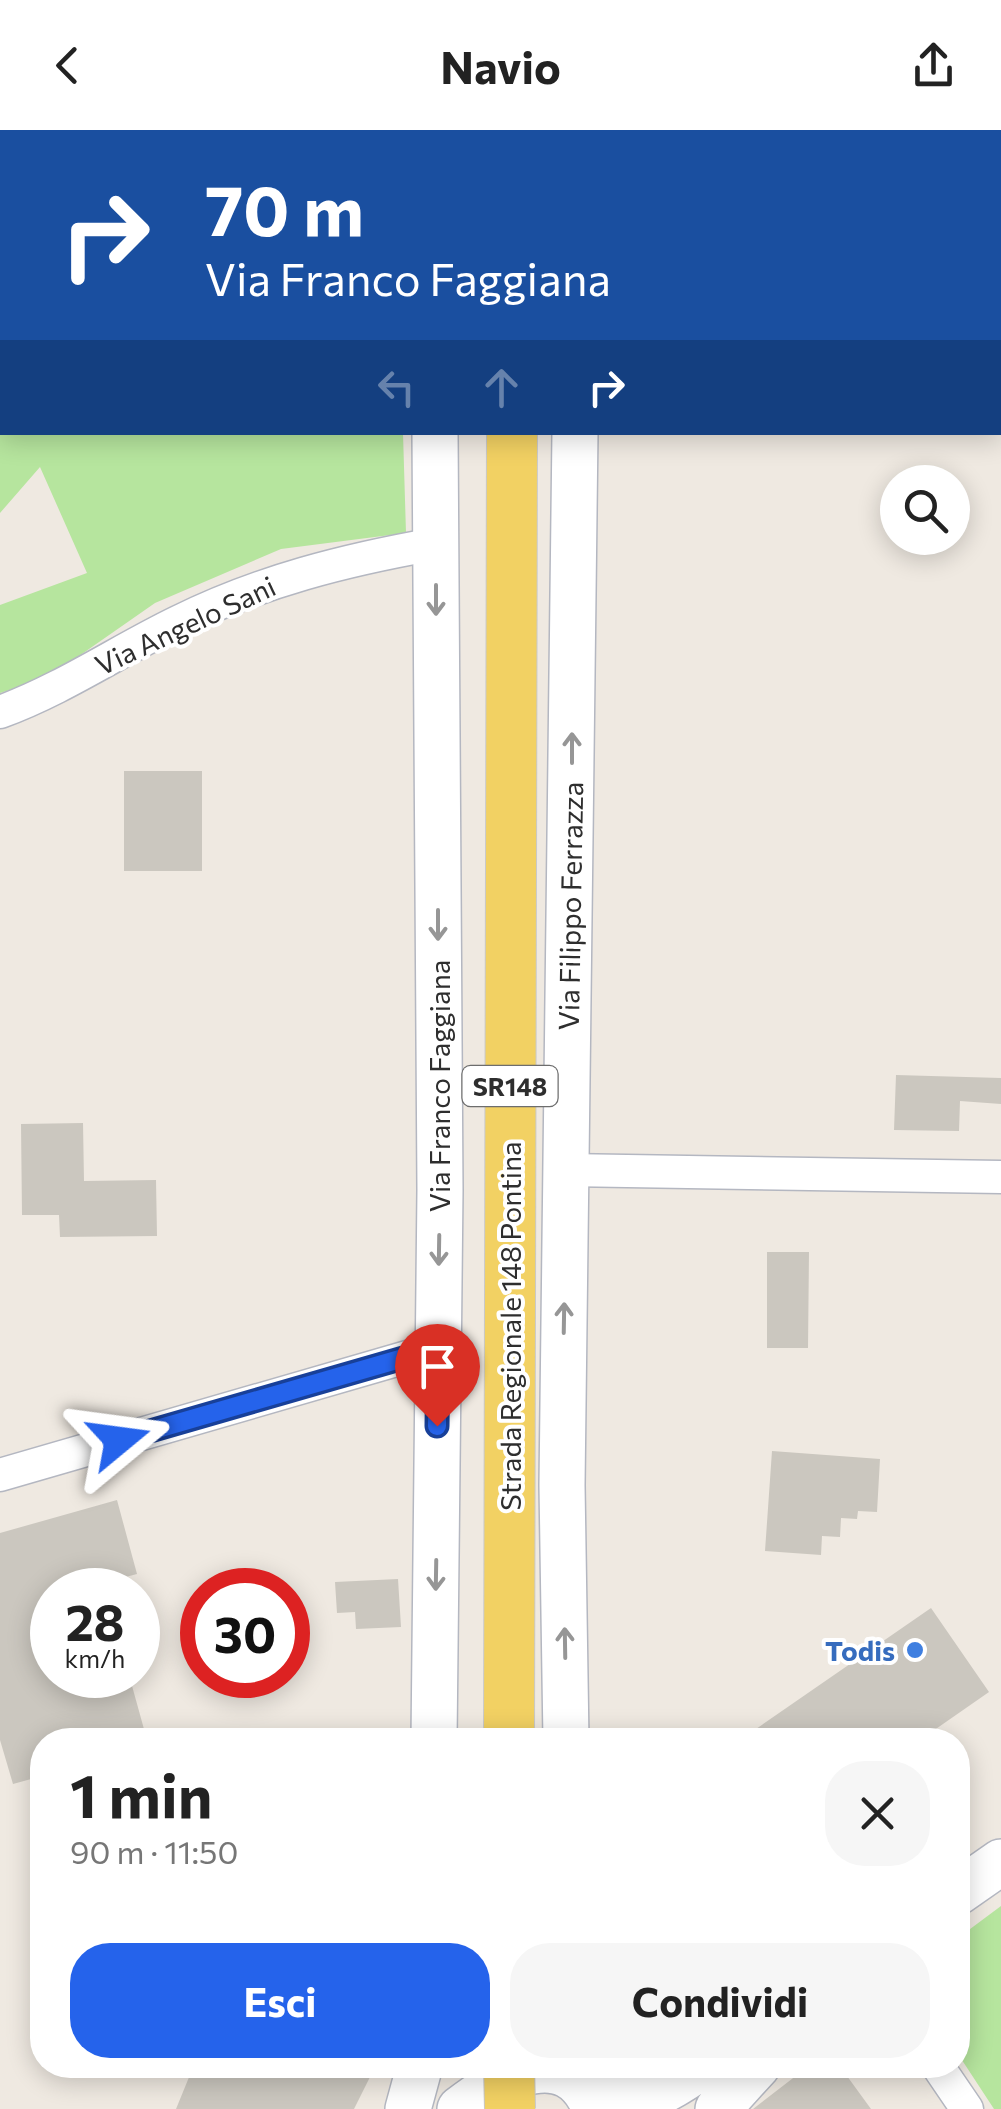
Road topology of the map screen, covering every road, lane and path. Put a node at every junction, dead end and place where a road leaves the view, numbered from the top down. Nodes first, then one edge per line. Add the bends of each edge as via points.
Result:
1 (435, 435) edge
2 (512, 435) edge
3 (575, 435) edge
4 (435, 544) junction
5 (0, 712) edge
6 (566, 1170) junction
7 (1001, 1177) edge
8 (438, 1348) junction
9 (0, 1475) edge
10 (434, 1728) edge
11 (509, 1728) edge
12 (566, 1728) edge
13 (1001, 1862) edge
14 (970, 1884) edge
15 (416, 2078) edge
16 (432, 2078) edge
17 (509, 2078) edge
18 (511, 2078) edge
19 (947, 2078) edge
20 (723, 2088) edge
21 (584, 2089) edge
22 (408, 2109) edge
23 (432, 2109) edge
24 (460, 2109) edge
25 (510, 2109) edge
26 (967, 2109) edge

1 - 4 street, Via Franco Faggiana
2 - 11 main road, Strada Regionale 148 Pontina / SR148
6 -> 3 street, Via Filippo Ferrazza
4 - 5 street, Via Angelo Sani via 336,563 246,591
4 -> 8 street, Via Franco Faggiana
6 - 7 street
12 -> 6 street, Via Filippo Ferrazza
8 - 9 street
8 -> 10 street, Via Franco Faggiana
13 - 14 street
15 - 22 street
16 - 23 street
17 - 25 main road, bridge
18 - 24 street
19 - 26 street
20 - 21 street via 670,2089 638,2103 606,2105

